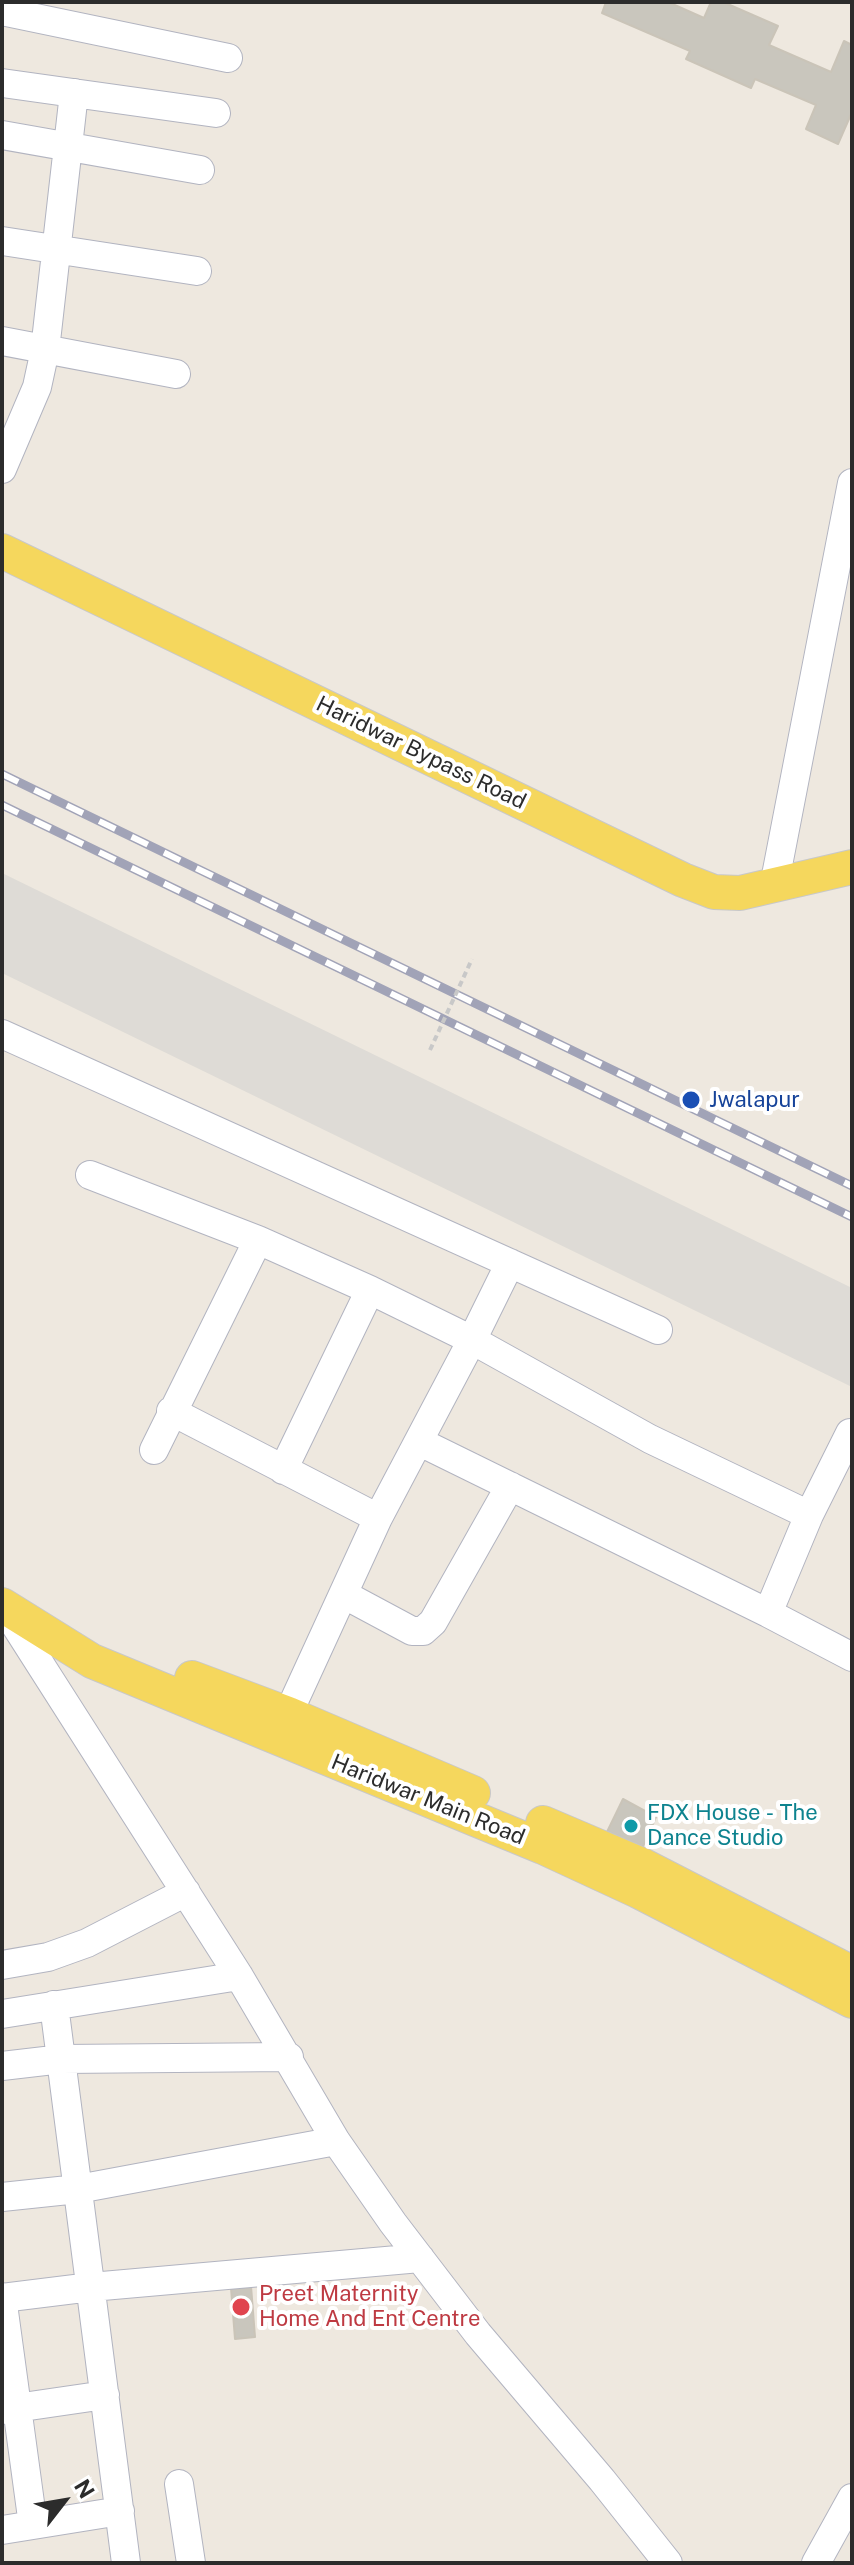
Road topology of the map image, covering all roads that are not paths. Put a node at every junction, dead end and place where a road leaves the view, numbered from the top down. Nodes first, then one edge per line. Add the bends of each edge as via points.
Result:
1 (2, 11) edge
2 (228, 58) dead end
3 (2, 83) edge
4 (74, 93) junction
5 (216, 113) dead end
6 (2, 135) edge
7 (68, 146) junction
8 (200, 170) dead end
9 (2, 241) edge
10 (56, 251) junction
11 (197, 271) dead end
12 (2, 341) edge
13 (45, 350) junction
14 (176, 374) dead end
15 (2, 469) edge
16 (852, 483) edge
17 (2, 551) edge
18 (852, 867) edge
19 (774, 886) junction
20 (2, 1034) edge
21 (90, 1175) dead end
22 (258, 1240) junction
23 (510, 1263) junction
24 (370, 1290) junction
25 (658, 1330) dead end
26 (472, 1340) junction
27 (171, 1411) junction
28 (850, 1433) dead end
29 (420, 1442) junction
30 (154, 1450) dead end
31 (283, 1470) junction
32 (510, 1486) junction
33 (809, 1515) junction
34 (378, 1518) junction
35 (343, 1594) junction
36 (2, 1604) edge
37 (768, 1613) junction
38 (852, 1657) edge
39 (288, 1714) junction
40 (186, 1892) junction
41 (2, 1965) edge
42 (852, 1973) edge
43 (239, 1976) junction
44 (852, 2001) edge
45 (54, 2005) junction
46 (2, 2014) edge
47 (289, 2057) junction
48 (62, 2059) junction
49 (2, 2066) edge
50 (336, 2141) junction
51 (78, 2189) junction
52 (2, 2197) edge
53 (420, 2258) junction
54 (91, 2287) junction
55 (2, 2298) edge
56 (105, 2395) junction
57 (10, 2409) edge
58 (179, 2484) dead end
59 (852, 2498) edge
60 (120, 2511) junction
61 (33, 2525) junction
62 (2, 2530) edge
63 (126, 2563) edge
64 (191, 2563) edge
65 (668, 2563) edge
66 (816, 2563) edge

1 - 2 street
3 - 4 street
4 - 5 street
4 - 7 street
6 - 7 street
7 - 8 street
7 - 10 street
9 - 10 street
10 - 11 street
10 - 13 street
12 - 13 street
13 - 14 street
13 - 15 street via 37,387
16 - 19 street
17 - 19 main road, Haridwar Bypass Road via 683,880 727,893
18 - 19 main road, Haridwar Bypass Road
20 - 23 street
21 - 22 street
22 - 24 street
22 - 27 street
23 - 25 street
23 - 26 street
24 - 26 street
24 - 31 street
26 - 29 street
26 - 33 street via 650,1439
27 - 30 street
27 - 31 street
28 - 33 street
29 - 32 street
29 - 34 street
31 - 34 street
32 - 35 street via 423,1631 412,1631
32 - 37 street
33 - 37 street
34 - 35 street
35 - 39 street
36 - 39 main road, Haridwar Main Road
36 - 40 street
36 - 44 main road, Haridwar Main Road via 92,1661 543,1847
37 - 38 street
39 - 42 main road, Haridwar Main Road via 644,1866
40 - 41 street via 87,1943
40 - 43 street
43 - 45 street
43 - 47 street
45 - 46 street
45 - 48 street
47 - 48 street
47 - 50 street
48 - 49 street
48 - 51 street
50 - 51 street
50 - 53 street
51 - 52 street
51 - 54 street
53 - 54 street
53 - 65 street
54 - 55 street
54 - 56 street
55 - 57 street
56 - 57 street
56 - 60 street
57 - 61 street
58 - 64 street
59 - 66 street
60 - 61 street
60 - 63 street
61 - 62 street

